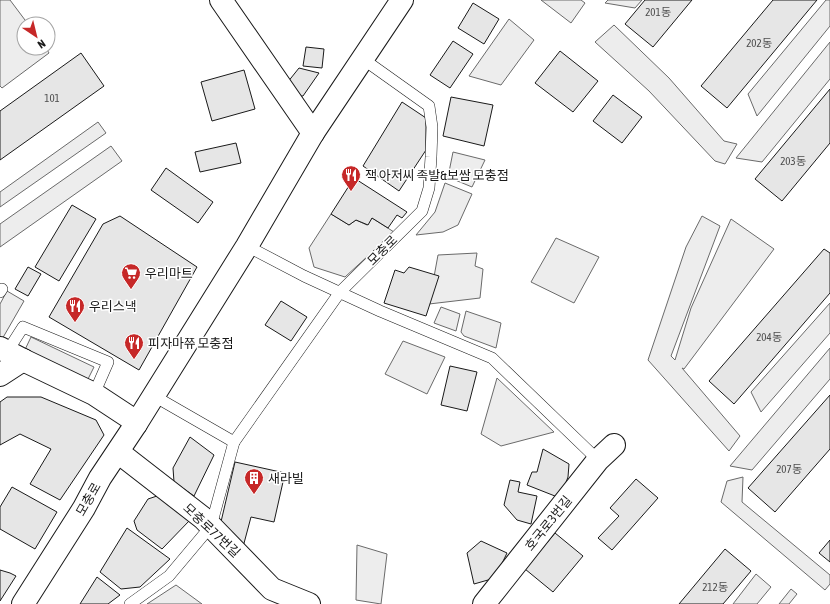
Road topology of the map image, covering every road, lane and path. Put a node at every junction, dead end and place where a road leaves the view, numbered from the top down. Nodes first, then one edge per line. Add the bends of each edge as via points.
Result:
1 (221, 0) edge
2 (402, 0) edge
3 (363, 60) junction
4 (313, 133) junction
5 (247, 246) junction
6 (340, 292) junction
7 (10, 353) edge
8 (0, 375) edge
9 (94, 394) junction
10 (154, 396) junction
11 (136, 424) junction
12 (234, 442) junction
13 (614, 445) dead end
14 (118, 452) junction
15 (598, 460) junction
16 (211, 526) junction
17 (23, 604) edge
18 (130, 604) edge
19 (308, 604) edge
20 (484, 604) edge

1 - 4 street
2 - 3 street, 모충로
3 - 4 street, 모충로
3 - 6 lane, 모충로 via 429,106 432,127 429,188 422,211
4 - 5 street, 모충로
5 - 6 lane
5 - 10 street, 모충로
6 - 12 lane, 모충로
6 - 15 lane via 492,358
7 - 8 street
7 - 9 street
7 - 9 lane via 23,328 108,362
9 - 11 street
10 - 11 street, 모충로
10 - 12 lane
11 - 14 street, 모충로
12 - 16 lane, 모충로
13 - 15 street, 호국로3번길
14 - 16 street, 모충로77번길
14 - 17 street, 모충로
15 - 20 street, 호국로3번길
16 - 18 lane, 모충로 via 169,576
16 - 19 street, 모충로77번길 via 272,589

